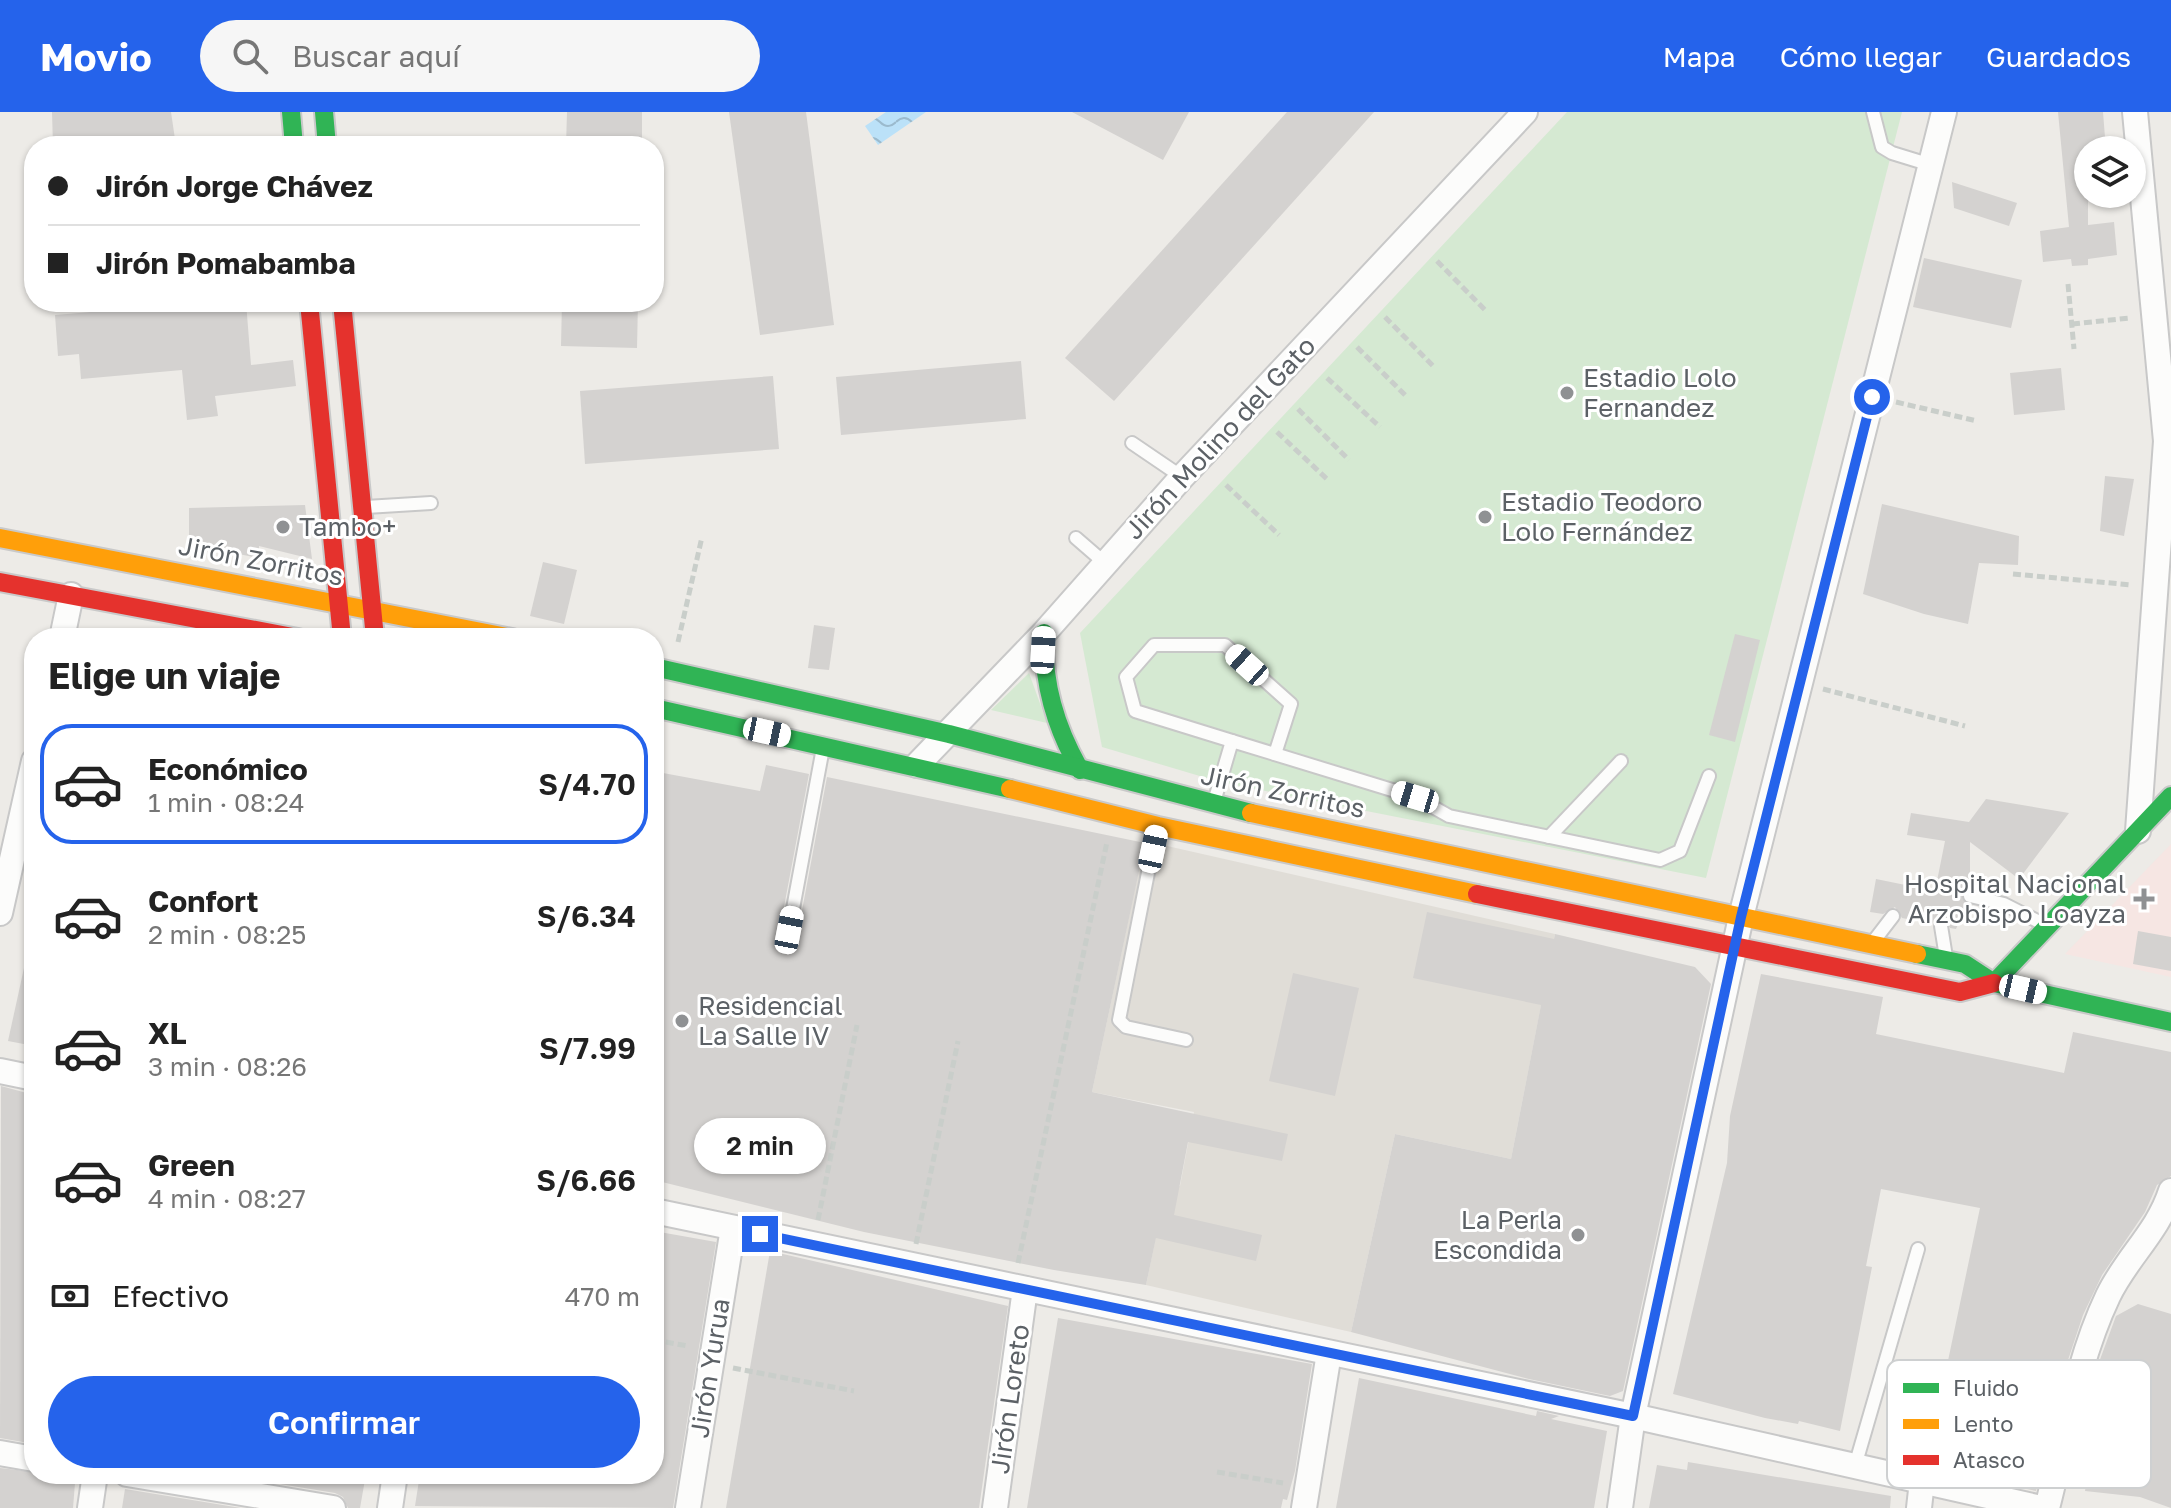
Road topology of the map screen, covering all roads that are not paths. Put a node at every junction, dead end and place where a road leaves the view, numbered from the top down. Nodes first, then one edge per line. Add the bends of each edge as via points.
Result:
1 (291, 112) edge
2 (324, 112) edge
3 (1525, 112) edge
4 (1873, 112) edge
5 (1944, 112) edge
6 (2135, 112) edge
7 (293, 136) edge
8 (326, 136) edge
9 (1931, 165) junction
10 (310, 312) edge
11 (340, 312) edge
12 (343, 312) edge
13 (311, 322) junction
14 (1132, 443) dead end
15 (1182, 477) junction
16 (431, 503) dead end
17 (362, 508) junction
18 (0, 538) edge
19 (1076, 538) dead end
20 (1106, 564) junction
21 (0, 582) edge
22 (71, 595) junction
23 (337, 602) junction
24 (371, 609) junction
25 (64, 628) edge
26 (245, 628) edge
27 (341, 628) edge
28 (374, 628) edge
29 (463, 628) edge
30 (1044, 633) junction
31 (664, 669) edge
32 (664, 710) edge
33 (949, 734) junction
34 (1232, 741) junction
35 (824, 745) junction
36 (1275, 754) junction
37 (1621, 761) dead end
38 (917, 765) junction
39 (1080, 770) junction
40 (1709, 776) dead end
41 (2171, 796) edge
42 (1213, 805) junction
43 (24, 806) edge
44 (1158, 826) junction
45 (2138, 831) junction
46 (1549, 837) junction
47 (1970, 896) dead end
48 (0, 913) edge
49 (1893, 916) dead end
50 (1741, 917) junction
51 (1941, 926) dead end
52 (2047, 927) junction
53 (789, 930) dead end
54 (1872, 944) junction
55 (1734, 948) junction
56 (1947, 960) junction
57 (1994, 983) junction
58 (2171, 1022) edge
59 (1186, 1040) dead end
60 (0, 1071) edge
61 (24, 1076) edge
62 (2171, 1191) edge
63 (664, 1213) edge
64 (733, 1228) junction
65 (1918, 1249) dead end
66 (1019, 1288) junction
67 (1329, 1353) junction
68 (2086, 1360) edge
69 (1633, 1416) junction
70 (0, 1453) edge
71 (24, 1457) edge
72 (1855, 1466) junction
73 (1887, 1473) edge
74 (94, 1484) edge
75 (188, 1484) edge
76 (394, 1484) edge
77 (1921, 1488) edge
78 (1953, 1488) edge
79 (2052, 1488) edge
80 (1306, 1497) edge
81 (90, 1508) edge
82 (333, 1508) edge
83 (390, 1508) edge
84 (688, 1508) edge
85 (995, 1508) edge
86 (1620, 1508) edge
87 (1919, 1508) edge
88 (2041, 1508) edge
89 (2047, 1508) edge

1 - 7 main road
2 - 8 main road
3 - 15 street, Jirón Molino del Gato
4 - 9 lane via 1882,147
5 - 9 street
6 - 45 street via 2166,441
9 - 50 street
10 - 13 main road
11 - 13 main road
12 - 17 main road
13 - 23 main road
14 - 15 lane
15 - 20 street, Jirón Molino del Gato
16 - 17 lane
17 - 24 main road
18 - 23 main road, Jirón Zorritos
19 - 20 lane
20 - 30 street, Jirón Molino del Gato
21 - 22 main road
22 - 25 street
22 - 26 main road
23 - 24 main road, Jirón Zorritos
23 - 27 main road
24 - 28 main road
24 - 29 main road, Jirón Zorritos
30 - 33 street, Jirón Molino del Gato
30 - 39 main road via 1049,700
31 - 33 main road, Jirón Zorritos
32 - 35 main road, Jirón Zorritos
33 - 38 street, Jirón Molino del Gato
33 - 39 main road, Jirón Zorritos
34 - 36 lane
34 - 36 lane via 1135,711 1126,677 1154,645 1225,645 1291,704
34 - 42 lane
35 - 38 main road, Jirón Zorritos
35 - 53 lane
36 - 46 lane via 1415,797 1449,816
37 - 46 lane
38 - 44 main road, Jirón Zorritos
39 - 42 main road, Jirón Zorritos
40 - 46 lane via 1680,851 1671,858
41 - 45 main road
42 - 50 main road, Jirón Zorritos
43 - 48 street
44 - 55 main road, Jirón Zorritos
44 - 59 lane via 1119,1020 1126,1027
45 - 52 main road
47 - 52 lane via 2004,904
49 - 54 lane
50 - 54 main road, Jirón Zorritos
50 - 55 street
51 - 56 lane
52 - 57 main road
54 - 56 main road, Jirón Zorritos
55 - 57 main road, Jirón Zorritos via 1960,992
55 - 69 street
56 - 57 main road, Jirón Zorritos via 1965,964
57 - 58 main road, Jirón Zorritos
60 - 61 street
62 - 68 street via 2157,1226 2110,1292
63 - 64 street
64 - 66 street
64 - 84 street, Jirón Yurua
65 - 72 lane
66 - 67 street
66 - 85 street, Jirón Loreto
67 - 69 street
67 - 80 street
69 - 72 street
69 - 86 street
70 - 71 street
72 - 73 street
74 - 81 street
75 - 82 street
76 - 83 street
77 - 87 street
78 - 88 street
79 - 89 street

